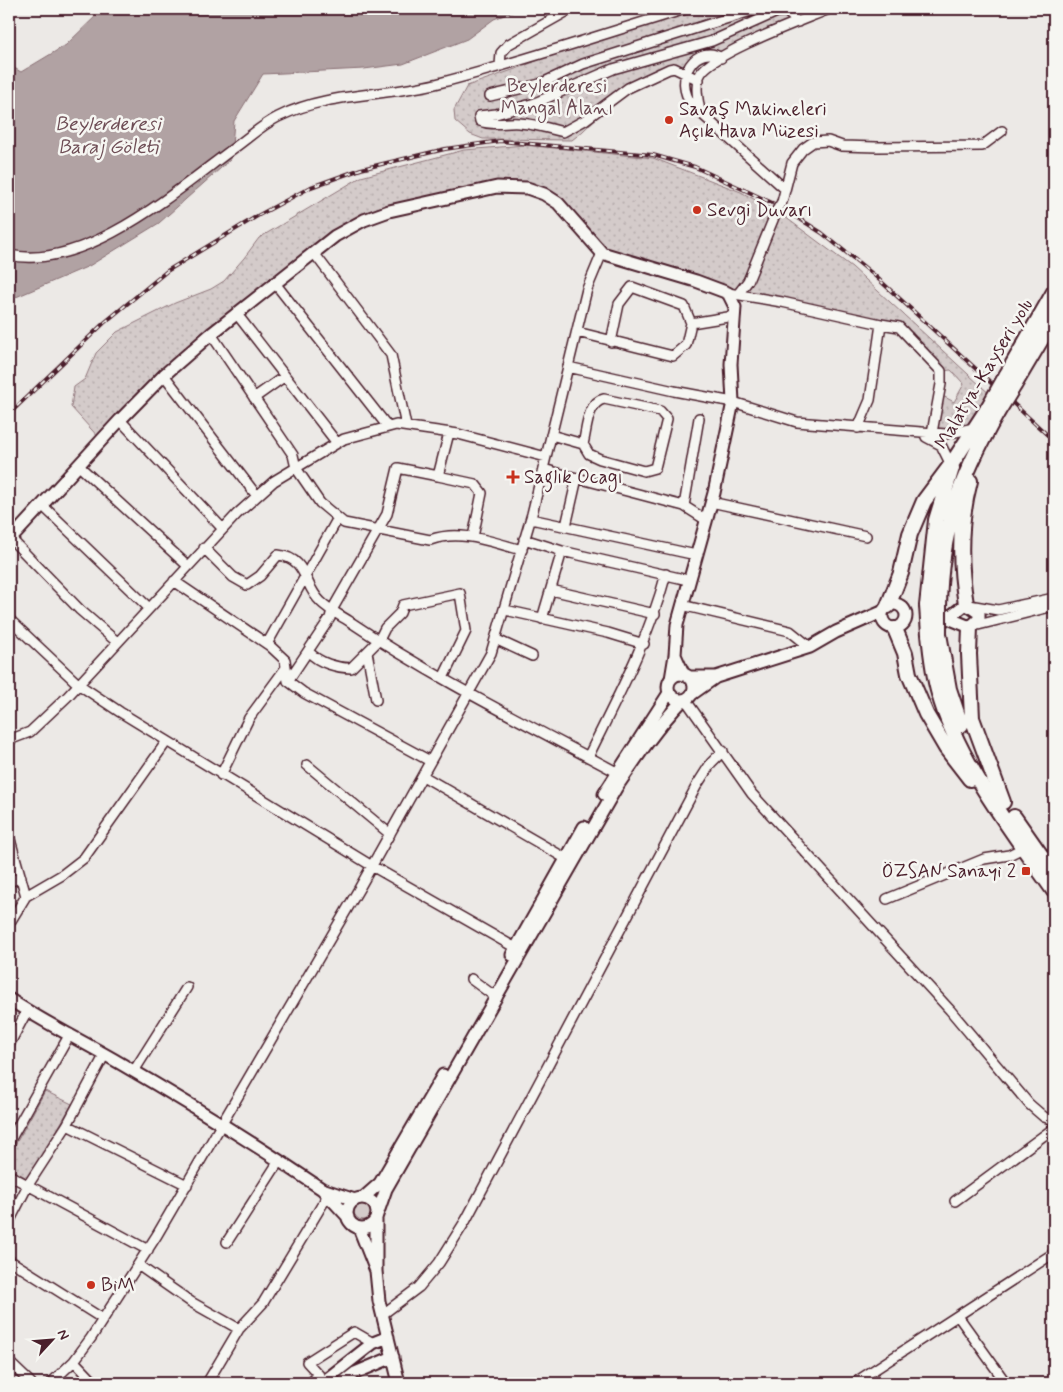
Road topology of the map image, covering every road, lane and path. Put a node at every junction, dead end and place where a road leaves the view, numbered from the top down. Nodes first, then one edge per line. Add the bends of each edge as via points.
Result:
1 (571, 9) edge
2 (686, 9) edge
3 (757, 9) edge
4 (829, 9) edge
5 (784, 10) edge
6 (798, 22) junction
7 (720, 58) junction
8 (500, 65) junction
9 (685, 73) junction
10 (699, 80) junction
11 (490, 96) dead end
12 (700, 111) junction
13 (1002, 131) dead end
14 (785, 189) junction
15 (314, 252) junction
16 (602, 253) junction
17 (9, 255) edge
18 (274, 282) junction
19 (1054, 292) edge
20 (733, 294) junction
21 (236, 312) junction
22 (734, 316) junction
23 (1054, 318) edge
24 (691, 323) junction
25 (881, 324) junction
26 (577, 332) junction
27 (210, 334) junction
28 (611, 342) junction
29 (568, 367) junction
30 (164, 376) junction
31 (285, 376) junction
32 (1011, 380) junction
33 (254, 398) junction
34 (733, 402) junction
35 (700, 418) dead end
36 (120, 420) junction
37 (406, 426) junction
38 (388, 427) junction
39 (858, 428) junction
40 (450, 433) junction
41 (978, 434) junction
42 (551, 436) junction
43 (932, 436) junction
44 (338, 443) junction
45 (583, 444) junction
46 (546, 457) junction
47 (78, 465) junction
48 (952, 465) junction
49 (296, 468) junction
50 (543, 469) junction
51 (438, 476) junction
52 (577, 478) junction
53 (257, 496) junction
54 (711, 502) junction
55 (42, 505) junction
56 (684, 506) junction
57 (338, 518) junction
58 (531, 519) junction
59 (706, 520) junction
60 (566, 526) junction
61 (223, 529) junction
62 (378, 531) junction
63 (866, 536) dead end
64 (473, 537) junction
65 (10, 540) edge
66 (524, 540) junction
67 (204, 548) junction
68 (522, 550) junction
69 (562, 551) junction
70 (696, 556) junction
71 (296, 562) junction
72 (313, 563) junction
73 (188, 566) junction
74 (666, 574) junction
75 (305, 576) junction
76 (688, 580) junction
77 (174, 581) junction
78 (551, 590) junction
79 (1054, 598) edge
80 (966, 604) junction
81 (682, 605) junction
82 (1054, 606) edge
83 (933, 607) junction
84 (149, 608) junction
85 (885, 609) junction
86 (332, 610) junction
87 (505, 610) junction
88 (655, 614) junction
89 (907, 618) junction
90 (919, 618) dead end
91 (9, 619) edge
92 (542, 620) junction
93 (861, 622) junction
94 (889, 626) junction
95 (970, 627) junction
96 (934, 634) junction
97 (495, 639) junction
98 (379, 640) junction
99 (117, 642) junction
100 (267, 644) junction
101 (644, 644) junction
102 (810, 647) junction
103 (309, 652) junction
104 (367, 652) junction
105 (675, 655) junction
106 (532, 656) dead end
107 (285, 668) junction
108 (686, 676) junction
109 (716, 677) junction
110 (443, 678) junction
111 (671, 679) junction
112 (288, 681) junction
113 (78, 684) junction
114 (669, 693) junction
115 (469, 694) junction
116 (687, 698) junction
117 (376, 700) dead end
118 (9, 740) edge
119 (166, 741) junction
120 (723, 751) junction
121 (588, 757) junction
122 (430, 761) junction
123 (307, 765) dead end
124 (620, 774) junction
125 (221, 775) junction
126 (423, 776) junction
127 (1003, 802) junction
128 (390, 834) junction
129 (9, 836) edge
130 (1023, 848) junction
131 (569, 861) junction
132 (372, 866) junction
133 (1054, 874) edge
134 (21, 877) junction
135 (9, 882) edge
136 (1054, 891) edge
137 (26, 896) junction
138 (886, 899) dead end
139 (9, 924) edge
140 (519, 949) junction
141 (471, 979) dead end
142 (187, 987) dead end
143 (493, 996) junction
144 (9, 998) edge
145 (27, 1011) junction
146 (70, 1034) junction
147 (9, 1045) edge
148 (105, 1054) junction
149 (134, 1072) junction
150 (1054, 1120) edge
151 (67, 1125) junction
152 (223, 1125) junction
153 (1054, 1128) edge
154 (10, 1137) edge
155 (279, 1160) junction
156 (9, 1175) edge
157 (28, 1185) junction
158 (187, 1185) junction
159 (325, 1192) junction
160 (359, 1199) junction
161 (955, 1201) dead end
162 (348, 1217) junction
163 (377, 1218) junction
164 (9, 1222) edge
165 (359, 1228) junction
166 (227, 1242) dead end
167 (148, 1250) junction
168 (1054, 1253) edge
169 (9, 1260) edge
170 (138, 1265) junction
171 (376, 1271) junction
172 (383, 1314) junction
173 (958, 1316) junction
174 (103, 1319) junction
175 (239, 1329) junction
176 (388, 1337) junction
177 (373, 1343) junction
178 (392, 1357) junction
179 (74, 1361) junction
180 (9, 1362) edge
181 (31, 1383) edge
182 (51, 1383) edge
183 (94, 1383) edge
184 (207, 1383) edge
185 (310, 1383) edge
186 (322, 1383) edge
187 (342, 1383) edge
188 (399, 1383) edge
189 (854, 1383) edge
190 (1006, 1383) edge

1 - 8 street via 509,44 501,53
2 - 8 street
3 - 11 street via 583,64 540,84
4 - 6 street
5 - 6 street
5 - 9 street via 712,41 603,72 535,103 478,116 486,124 539,125 563,132 648,78 674,68
6 - 7 street
7 - 9 street via 708,54 698,59
7 - 10 street via 709,64
8 - 17 street via 441,83 317,101 276,118 156,204 81,247 26,259
9 - 10 street
9 - 12 street via 683,88 686,97
10 - 12 street
12 - 14 street
13 - 14 street via 982,146 877,147 813,142 792,163
14 - 20 street, bridge via 748,281
15 - 16 main road via 351,226 389,211 512,186 544,194 558,203
15 - 18 main road
15 - 37 street via 391,355
16 - 20 main road
16 - 26 street via 587,289
18 - 21 main road
18 - 38 street
19 - 32 highway, Malatya-Kayseri yolu
20 - 22 main road
20 - 25 street
21 - 27 main road
21 - 31 street
22 - 24 street
22 - 34 main road
23 - 32 highway
24 - 28 street via 686,345 673,356
24 - 28 street via 684,306 632,287 619,304
25 - 39 street via 870,400
25 - 43 street via 899,327 942,371
26 - 28 street
26 - 29 street
27 - 30 main road
27 - 33 street
29 - 34 street
29 - 42 street
30 - 36 main road
30 - 53 street
31 - 33 street
31 - 44 street
32 - 41 highway, Malatya-Kayseri yolu, bridge
33 - 49 street via 293,455
34 - 39 street via 797,422
34 - 54 main road
35 - 56 street
36 - 47 main road
36 - 61 street
37 - 38 street
37 - 40 street
38 - 44 street via 344,438
39 - 43 street
40 - 46 street
40 - 51 street
41 - 43 street
41 - 48 highway, Malatya-Kayseri yolu
41 - 80 highway via 961,537 961,573
41 - 83 highway via 947,526
42 - 45 street
42 - 46 street
43 - 48 street
44 - 49 street
45 - 45 street via 593,405 598,400 660,411 667,419 655,468 644,471 600,459 589,454
46 - 50 street
47 - 55 main road
47 - 73 street
48 - 83 highway, Malatya-Kayseri yolu via 952,474 936,520
48 - 85 highway via 924,500 910,534 901,573
49 - 53 street
49 - 57 street via 320,503
50 - 52 street
50 - 58 street
51 - 62 street via 398,468 387,514
51 - 64 street via 475,484 482,493
52 - 56 street
52 - 60 street
53 - 61 street
54 - 59 main road
54 - 63 street
55 - 65 main road
55 - 84 street
56 - 59 street
57 - 62 street via 344,523
57 - 72 street
58 - 60 street
58 - 66 street
59 - 70 main road
60 - 70 street
61 - 67 street
62 - 64 street via 430,540 443,535
62 - 86 street
64 - 68 street
65 - 99 street
66 - 68 street
66 - 69 street
67 - 71 street via 247,585 260,576 278,555 288,556
67 - 73 street
68 - 87 street
69 - 74 street
69 - 78 street
70 - 76 main road
71 - 72 street
71 - 75 street
72 - 75 street
73 - 77 street
74 - 76 street
74 - 88 street
75 - 86 street via 320,602
75 - 100 street
76 - 81 main road
77 - 84 street
77 - 100 street
78 - 88 street
78 - 92 street
79 - 80 street via 998,610
80 - 95 main road via 979,612 980,619
80 - 95 main road via 948,618
81 - 102 street via 790,631
81 - 105 main road
82 - 95 street
83 - 96 highway, Malatya-Kayseri yolu, bridge
84 - 99 street
85 - 89 main road via 895,604 902,607
85 - 93 main road
85 - 94 main road
86 - 98 street
86 - 103 street
87 - 92 street
87 - 97 street
88 - 101 street
89 - 90 main road
89 - 94 main road via 903,626
91 - 113 street
92 - 101 street
93 - 94 main road
93 - 102 main road
94 - 130 highway via 905,653 909,674 926,714 946,748
95 - 127 highway via 972,718
96 - 127 highway via 955,710 972,750
96 - 130 highway, Malatya-Kayseri yolu via 932,667 946,715 969,762
97 - 106 street
97 - 115 street
98 - 104 street
98 - 110 street
98 - 110 street via 403,605 460,593 466,631
99 - 113 street
100 - 107 street via 285,660
101 - 121 street
102 - 109 main road
103 - 104 street via 315,659 336,668 351,668
103 - 112 street
104 - 117 street
105 - 108 main road
105 - 111 main road
107 - 112 street
107 - 125 street via 249,718
108 - 109 main road
108 - 111 main road via 677,675
108 - 116 main road via 693,684
109 - 116 main road
110 - 115 street
111 - 114 main road
112 - 122 street via 304,693
113 - 118 street via 30,732
113 - 119 street
114 - 116 main road via 676,699
114 - 124 main road
115 - 121 street
115 - 122 street
116 - 120 street
116 - 124 main road via 665,718
119 - 125 street
119 - 137 street via 84,858
120 - 150 street via 752,794 950,1010 1029,1104 1044,1117
120 - 172 street via 710,763 697,785 466,1220 419,1287
121 - 124 street
122 - 126 street
123 - 128 street
124 - 131 main road
125 - 132 street
126 - 128 street
126 - 131 street
127 - 133 highway
128 - 132 street
129 - 134 street
130 - 136 highway, Malatya-Kayseri yolu
130 - 138 street via 1009,855 984,859
131 - 140 main road
132 - 140 street
132 - 152 street
134 - 135 street
134 - 137 street
137 - 139 street
140 - 143 main road
141 - 143 street
142 - 149 street
143 - 160 main road via 380,1183
143 - 163 main road via 386,1188
144 - 145 main road
145 - 146 main road
145 - 147 street
146 - 148 main road
146 - 154 street
148 - 149 main road
148 - 151 street
149 - 152 main road
151 - 157 street
151 - 158 street
152 - 155 main road
152 - 158 street
153 - 161 street
155 - 159 main road
155 - 166 street
156 - 157 street
157 - 164 street
157 - 167 street
158 - 167 street
159 - 160 main road
159 - 162 main road
159 - 175 street via 263,1303
160 - 162 main road via 348,1207
160 - 163 main road via 374,1203
162 - 165 main road via 353,1226
163 - 165 main road via 368,1228
163 - 171 main road
165 - 171 main road
167 - 170 street
168 - 173 street
169 - 174 street
170 - 174 street
170 - 175 street via 191,1302
171 - 172 main road
172 - 176 main road
173 - 189 street
173 - 190 street
174 - 179 street
175 - 184 street
176 - 177 main road
176 - 178 main road
177 - 185 street via 354,1332 307,1362 319,1375
177 - 186 main road
178 - 187 main road via 355,1373
178 - 188 main road
179 - 182 street
179 - 183 street
180 - 181 street

